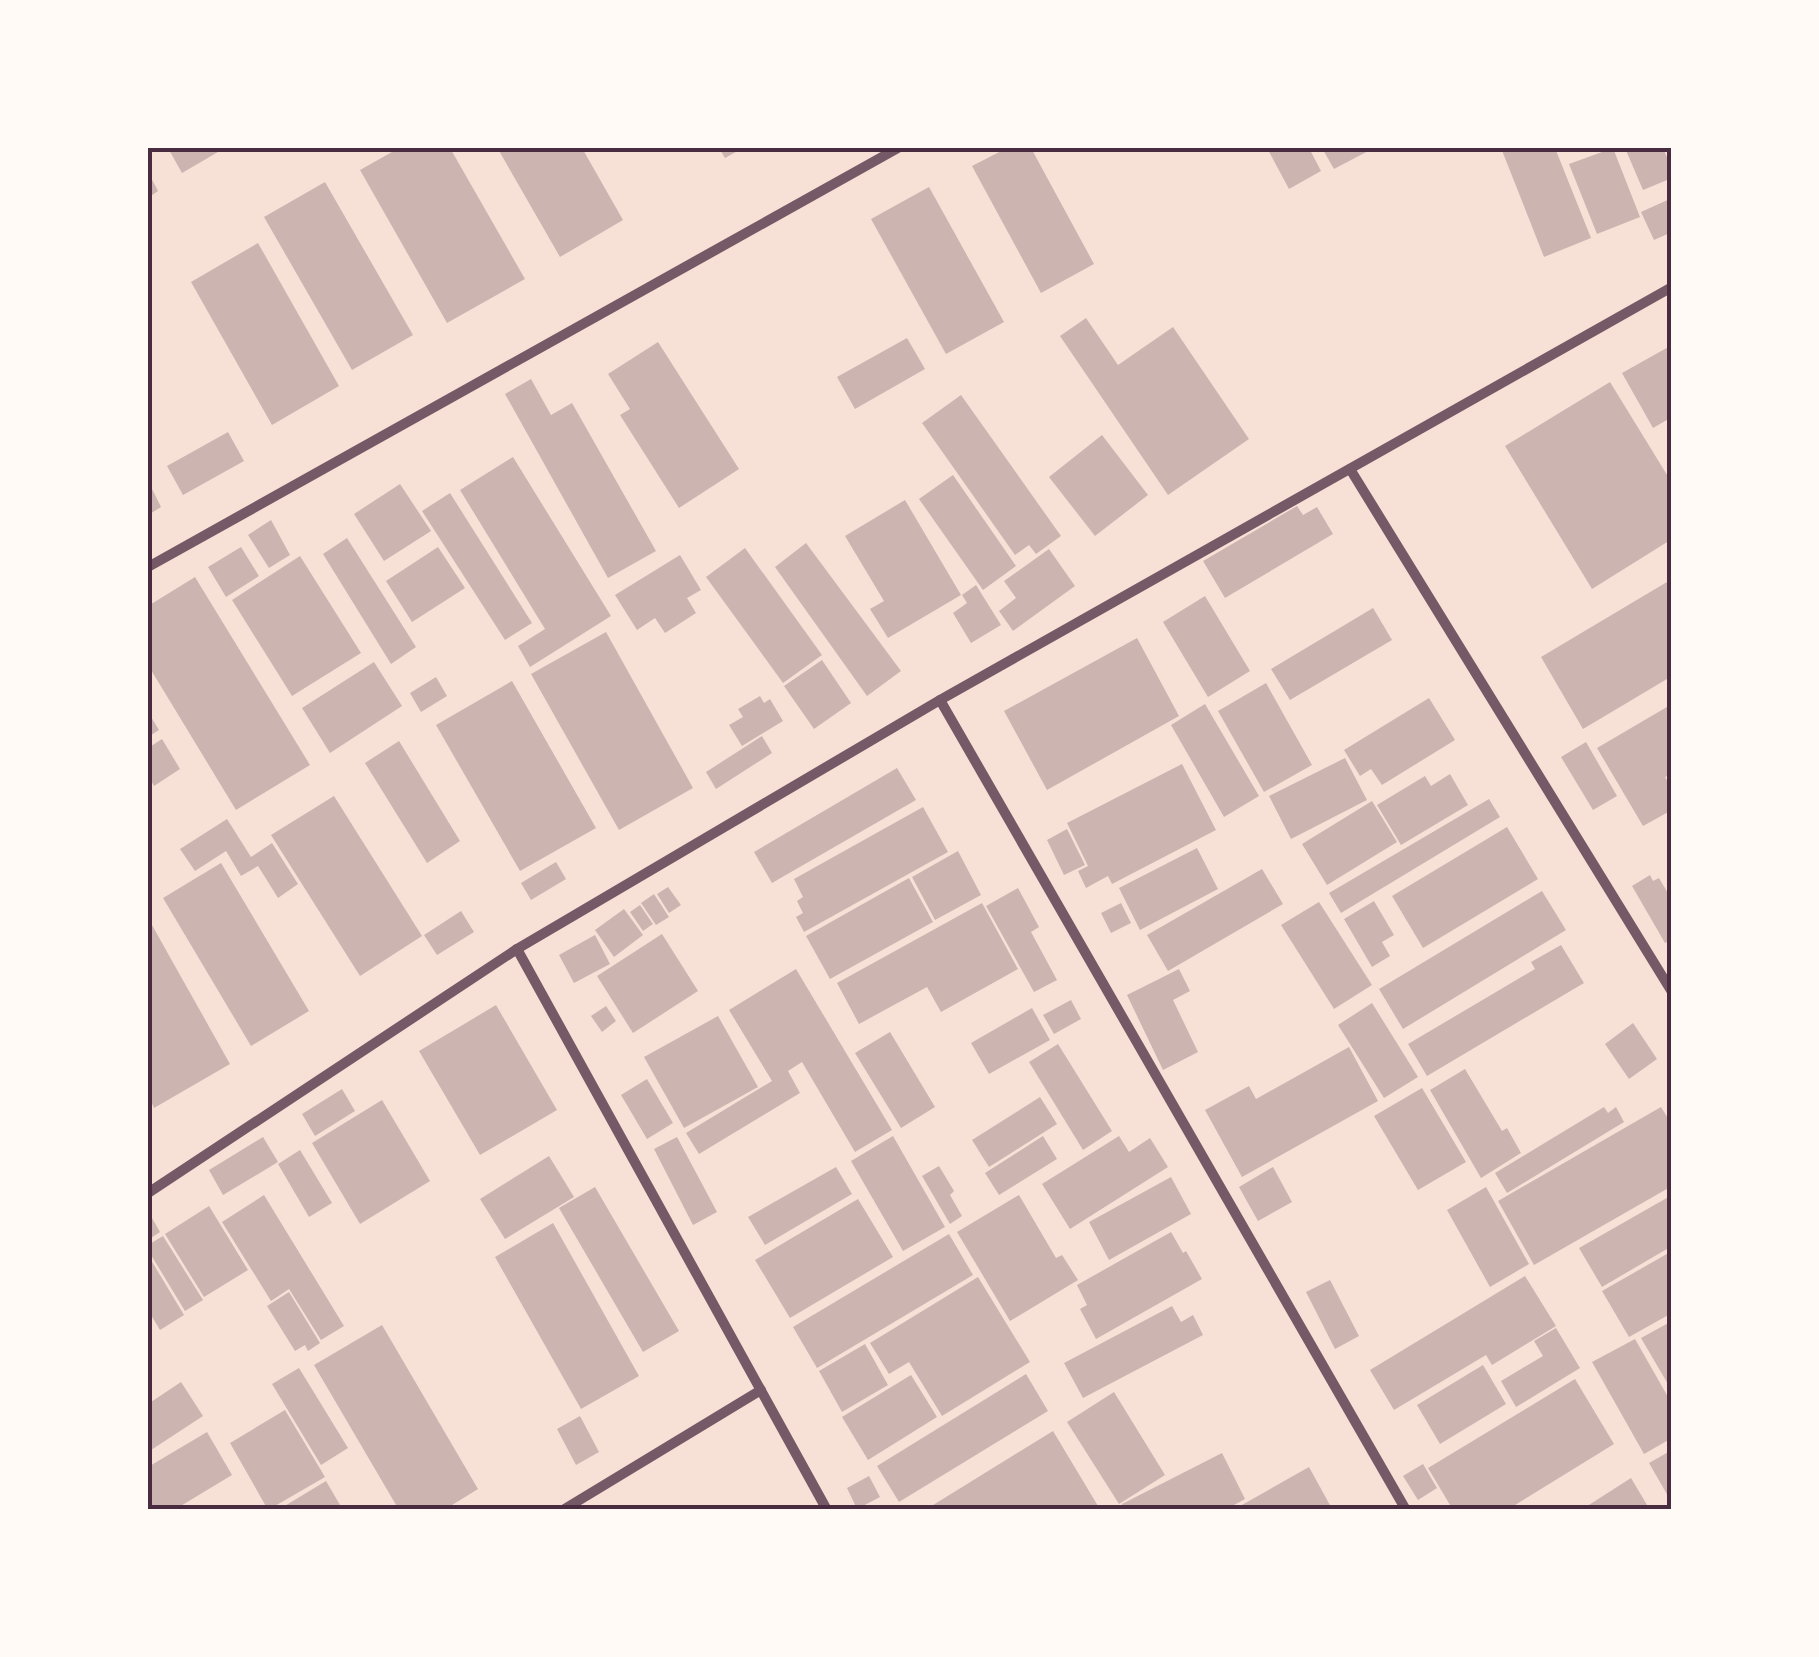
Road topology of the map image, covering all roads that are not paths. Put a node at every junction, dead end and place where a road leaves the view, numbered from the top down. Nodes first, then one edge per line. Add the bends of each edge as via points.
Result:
1 (898, 148) edge
2 (1672, 287) edge
3 (1350, 469) junction
4 (148, 567) edge
5 (940, 700) junction
6 (517, 949) junction
7 (1672, 992) edge
8 (148, 1193) edge
9 (760, 1390) junction
10 (563, 1510) edge
11 (827, 1510) edge
12 (1406, 1510) edge

1 - 4 street
2 - 3 street
3 - 5 street
3 - 7 street
5 - 6 street
5 - 12 street
6 - 8 street
6 - 9 street
9 - 10 street
9 - 11 street

